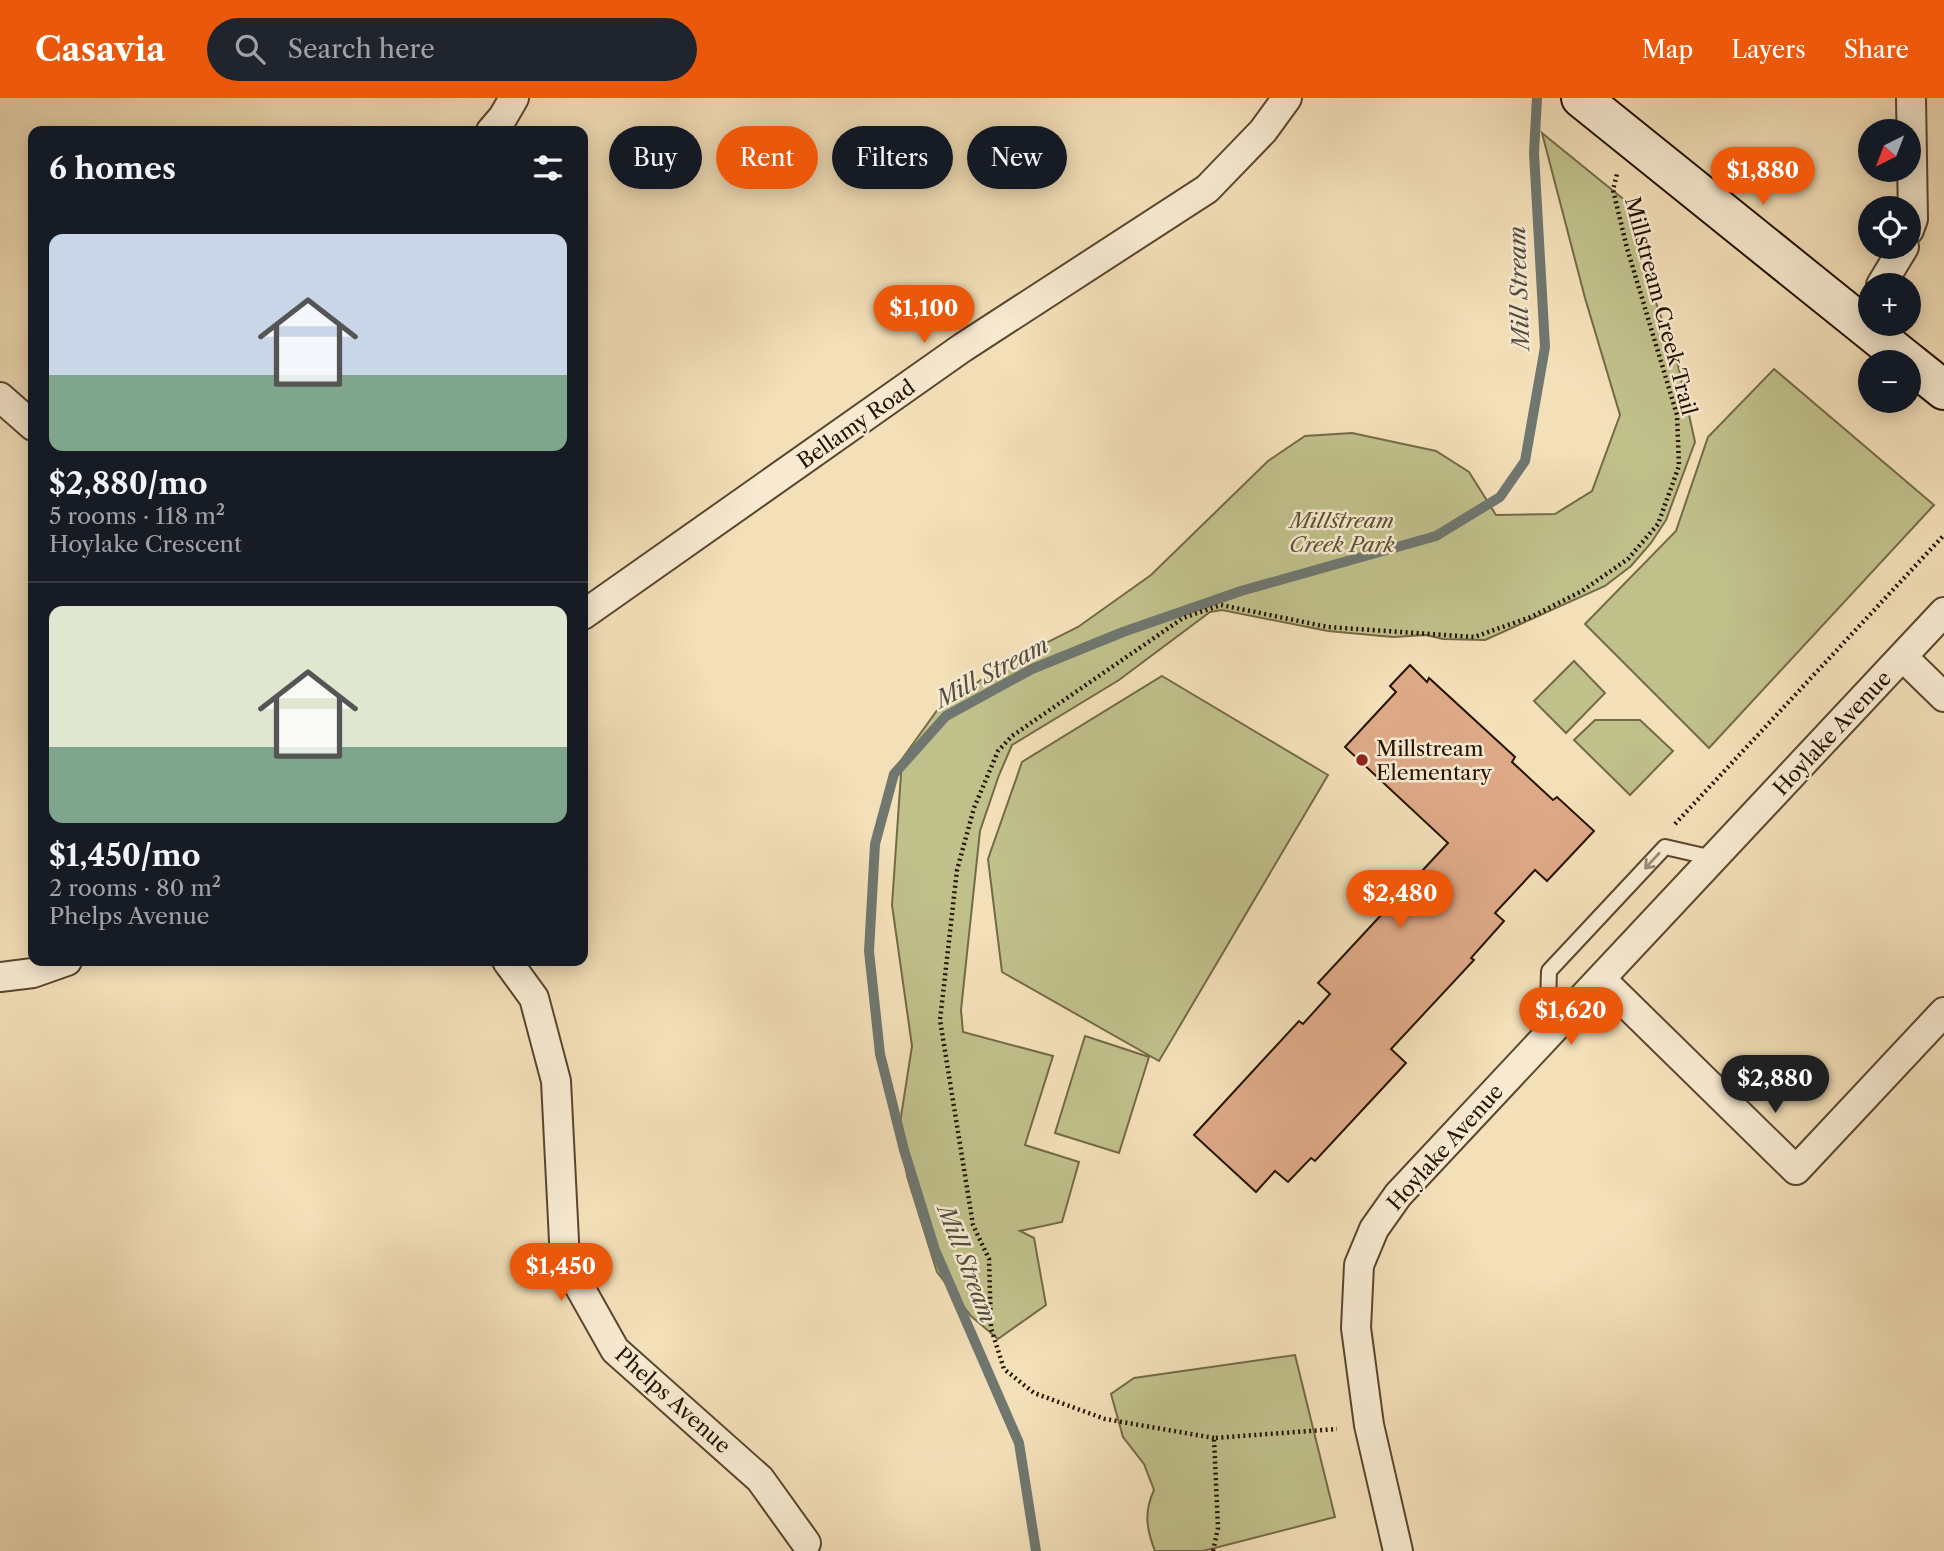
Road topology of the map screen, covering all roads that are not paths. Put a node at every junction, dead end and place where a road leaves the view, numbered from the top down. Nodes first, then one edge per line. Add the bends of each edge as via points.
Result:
1 (514, 98) edge
2 (1287, 98) edge
3 (1581, 98) edge
4 (1911, 98) edge
5 (495, 126) edge
6 (1913, 196) edge
7 (1858, 307) edge
8 (1886, 336) edge
9 (1898, 350) edge
10 (1921, 372) edge
11 (1944, 390) edge
12 (0, 397) edge
13 (28, 422) edge
14 (588, 611) edge
15 (1944, 612) edge
16 (1903, 657) junction
17 (1944, 697) edge
18 (1713, 858) junction
19 (53, 966) edge
20 (512, 966) edge
21 (0, 977) edge
22 (1601, 979) junction
23 (1944, 1012) edge
24 (1547, 1036) junction
25 (806, 1543) dead end
26 (1398, 1551) edge

1 - 5 street
2 - 14 street, Bellamy Road via 1263,131 1207,189 962,348
3 - 7 street
4 - 6 street
8 - 9 street
10 - 11 street
12 - 13 street
15 - 16 street, Hoylake Avenue
16 - 17 street
16 - 18 street, Hoylake Avenue
18 - 22 street, Hoylake Avenue
18 -> 24 lane via 1665,847 1549,971
19 - 21 street
20 - 25 street, Phelps Avenue via 534,998 556,1081 565,1262 615,1350 760,1479
22 - 23 street via 1796,1170
22 - 24 street, Hoylake Avenue
24 - 26 street, Hoylake Avenue via 1398,1195 1374,1229 1359,1265 1356,1328 1369,1425

